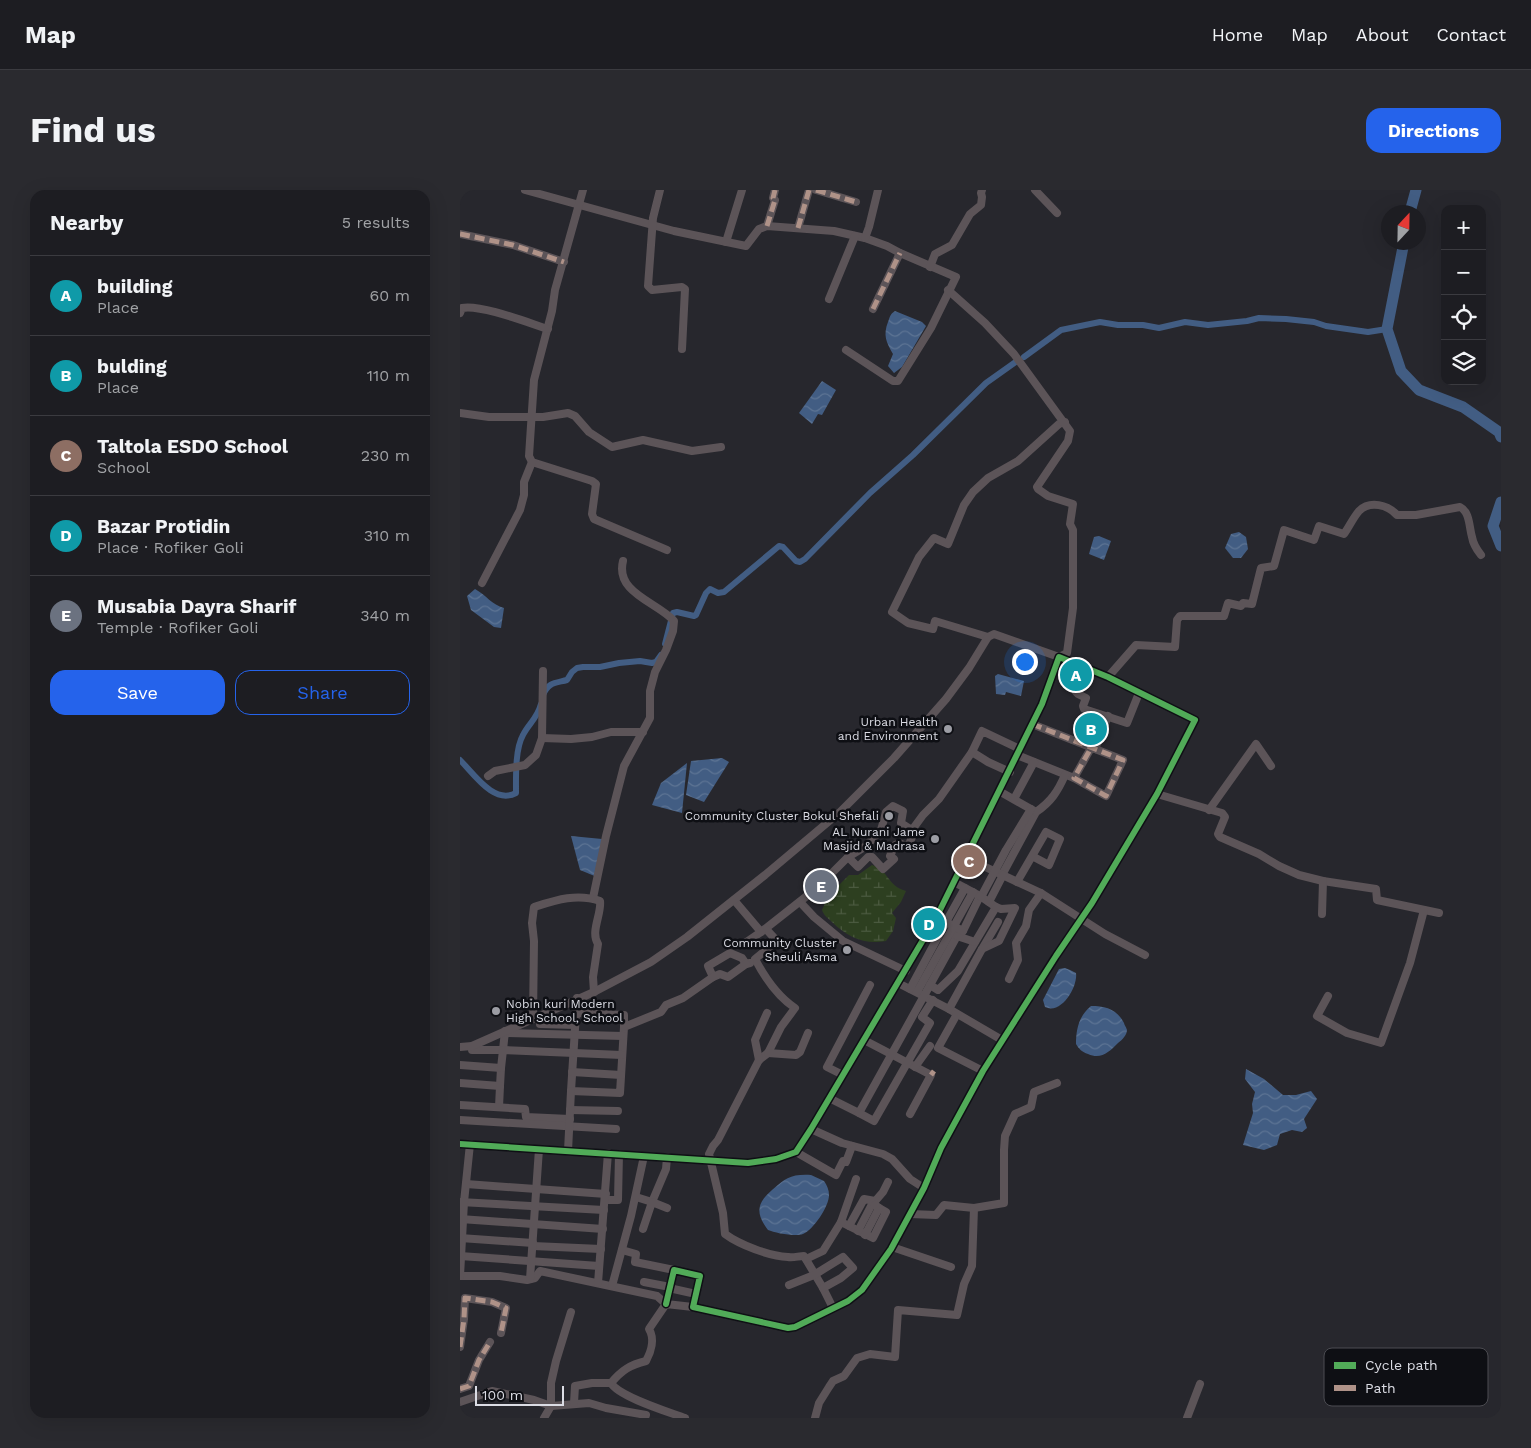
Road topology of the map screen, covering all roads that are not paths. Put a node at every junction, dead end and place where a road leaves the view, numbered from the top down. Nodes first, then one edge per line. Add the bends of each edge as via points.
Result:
1 (525, 190) edge
2 (583, 190) edge
3 (660, 190) edge
4 (742, 190) edge
5 (775, 190) edge
6 (809, 190) edge
7 (816, 190) edge
8 (878, 190) edge
9 (982, 190) edge
10 (1035, 190) edge
11 (856, 202) dead end
12 (579, 206) junction
13 (1057, 213) dead end
14 (653, 226) junction
15 (768, 226) junction
16 (798, 228) junction
17 (460, 234) edge
18 (856, 236) junction
19 (865, 238) junction
20 (726, 242) junction
21 (900, 253) junction
22 (564, 262) junction
23 (930, 267) junction
24 (948, 290) junction
25 (829, 298) dead end
26 (873, 309) dead end
27 (460, 313) edge
28 (548, 329) junction
29 (682, 349) dead end
30 (846, 350) dead end
31 (460, 413) edge
32 (531, 416) junction
33 (1065, 422) junction
34 (720, 447) dead end
35 (532, 462) junction
36 (667, 550) dead end
37 (1481, 555) dead end
38 (623, 560) dead end
39 (482, 583) dead end
40 (988, 638) junction
41 (1059, 656) junction
42 (1088, 669) junction
43 (543, 671) dead end
44 (1108, 677) junction
45 (1139, 692) junction
46 (1108, 716) junction
47 (1032, 724) junction
48 (642, 732) junction
49 (542, 738) junction
50 (1093, 748) junction
51 (972, 752) junction
52 (1019, 752) junction
53 (1034, 762) junction
54 (1271, 766) dead end
55 (1010, 772) junction
56 (1065, 775) junction
57 (488, 776) dead end
58 (1074, 778) junction
59 (999, 791) junction
60 (1157, 794) junction
61 (1014, 799) junction
62 (1208, 810) junction
63 (1034, 811) junction
64 (912, 830) junction
65 (1032, 856) dead end
66 (848, 857) junction
67 (966, 858) junction
68 (1000, 874) junction
69 (1323, 881) junction
70 (954, 882) junction
71 (1018, 882) junction
72 (965, 888) junction
73 (1041, 893) junction
74 (978, 895) junction
75 (594, 898) junction
76 (734, 900) junction
77 (800, 902) junction
78 (992, 904) junction
79 (1424, 910) junction
80 (1439, 913) dead end
81 (1322, 914) dead end
82 (1082, 919) junction
83 (946, 922) junction
84 (998, 922) dead end
85 (763, 931) junction
86 (957, 932) junction
87 (745, 942) dead end
88 (975, 942) junction
89 (982, 949) junction
90 (1145, 954) dead end
91 (756, 961) junction
92 (746, 964) junction
93 (906, 971) junction
94 (713, 977) junction
95 (1009, 979) dead end
96 (898, 983) junction
97 (870, 985) dead end
98 (930, 986) junction
99 (594, 992) junction
100 (917, 992) junction
101 (1328, 996) dead end
102 (577, 998) junction
103 (933, 1000) junction
104 (949, 1009) junction
105 (575, 1013) junction
106 (767, 1013) dead end
107 (957, 1014) junction
108 (534, 1018) junction
109 (540, 1024) dead end
110 (575, 1025) junction
111 (624, 1027) junction
112 (504, 1032) junction
113 (574, 1034) junction
114 (808, 1034) dead end
115 (623, 1036) junction
116 (864, 1040) junction
117 (1002, 1040) junction
118 (472, 1046) junction
119 (930, 1046) dead end
120 (460, 1047) edge
121 (503, 1050) junction
122 (768, 1053) junction
123 (573, 1054) junction
124 (622, 1055) junction
125 (891, 1055) junction
126 (759, 1060) junction
127 (460, 1065) edge
128 (911, 1066) junction
129 (501, 1068) junction
130 (983, 1071) junction
131 (572, 1072) junction
132 (621, 1074) junction
133 (843, 1075) junction
134 (460, 1083) edge
135 (1057, 1083) dead end
136 (500, 1086) junction
137 (571, 1091) junction
138 (829, 1098) junction
139 (460, 1105) edge
140 (499, 1107) junction
141 (570, 1110) junction
142 (618, 1111) dead end
143 (860, 1113) junction
144 (910, 1114) dead end
145 (570, 1119) junction
146 (460, 1120) edge
147 (570, 1128) junction
148 (616, 1129) dead end
149 (811, 1129) junction
150 (460, 1144) edge
151 (470, 1144) junction
152 (852, 1146) junction
153 (539, 1149) junction
154 (568, 1151) junction
155 (796, 1152) junction
156 (608, 1154) junction
157 (618, 1154) junction
158 (644, 1156) junction
159 (667, 1157) junction
160 (710, 1160) junction
161 (856, 1179) dead end
162 (888, 1182) dead end
163 (466, 1184) junction
164 (537, 1188) junction
165 (924, 1188) junction
166 (605, 1197) junction
167 (636, 1197) junction
168 (848, 1199) junction
169 (864, 1199) junction
170 (462, 1202) edge
171 (652, 1202) junction
172 (876, 1204) junction
173 (536, 1206) junction
174 (667, 1208) dead end
175 (974, 1208) junction
176 (604, 1210) junction
177 (910, 1214) junction
178 (462, 1220) edge
179 (840, 1222) junction
180 (534, 1225) junction
181 (849, 1226) junction
182 (643, 1229) dead end
183 (603, 1230) junction
184 (862, 1233) junction
185 (461, 1238) edge
186 (532, 1244) junction
187 (892, 1247) junction
188 (601, 1249) junction
189 (622, 1250) junction
190 (461, 1256) edge
191 (806, 1259) junction
192 (531, 1261) junction
193 (599, 1266) junction
194 (951, 1267) dead end
195 (674, 1270) junction
196 (814, 1275) junction
197 (460, 1276) edge
198 (530, 1279) junction
199 (644, 1282) dead end
200 (598, 1283) junction
201 (789, 1285) dead end
202 (612, 1286) junction
203 (670, 1288) junction
204 (823, 1288) junction
205 (696, 1294) junction
206 (666, 1304) junction
207 (693, 1307) junction
208 (833, 1308) junction
209 (571, 1312) dead end
210 (501, 1333) dead end
211 (490, 1342) dead end
212 (460, 1347) edge
213 (611, 1383) junction
214 (1200, 1384) dead end
215 (460, 1388) edge
216 (460, 1402) edge
217 (574, 1404) junction
218 (551, 1406) junction
219 (544, 1418) edge
220 (645, 1418) edge
221 (685, 1418) edge
222 (815, 1418) edge
223 (1187, 1418) edge

1 - 12 street
2 - 12 street
3 - 14 street
4 - 20 street
5 - 15 street
6 - 16 street
7 - 11 street
8 - 19 street
9 - 23 street via 981,205 970,214 952,245 935,254
10 - 13 street
12 - 14 street
12 - 22 street
14 - 20 street
14 - 29 street via 648,286 652,290 685,289
15 - 16 street
15 - 20 street via 758,229 746,246
16 - 18 street
17 - 22 street via 513,245
18 - 19 street
18 - 25 street
19 - 21 street
21 - 23 street
21 - 26 street
22 - 28 street via 553,295
23 - 24 street via 956,277
24 - 30 street via 931,328 898,381
24 - 33 street via 1014,354
27 - 28 street via 465,307 482,310
28 - 32 street via 534,380
31 - 32 street via 489,417
32 - 34 street via 572,414 589,432 615,447 643,440 692,451
32 - 35 street via 529,456
33 - 40 street via 1018,461 988,478 973,492 948,544 934,538 919,557 892,612 908,623 934,629 935,621
33 - 41 street via 1070,431 1068,441 1037,487 1048,496 1073,504 1070,524 1073,530 1073,608 1067,653
35 - 36 street via 594,482 594,519
35 - 39 street via 524,482 520,510
37 - 44 street via 1471,535 1466,512 1460,507 1397,515 1380,504 1364,506 1344,534 1319,526 1314,540 1284,530 1274,566 1260,568 1251,604 1228,603 1224,616 1181,616 1177,620 1174,648 1136,645
38 - 48 street via 620,570 623,580 674,621 666,650 655,672 650,691 650,718
40 - 41 street via 994,634
40 - 76 street via 946,698 894,758 840,812
41 - 42 street
41 - 47 street
42 - 44 street
42 - 46 street via 1076,692 1086,698 1082,708
43 - 49 street
44 - 45 street
45 - 46 street via 1128,723
45 - 60 street via 1195,720
46 - 50 street
47 - 50 street
47 - 52 street
48 - 49 street via 611,732 571,739
48 - 75 street via 624,766
49 - 57 street via 536,755 525,765 495,771
50 - 58 street
50 - 58 street via 1123,760 1106,796
51 - 52 street via 982,731
51 - 55 street
51 - 64 street via 940,799
52 - 53 street
52 - 55 street
53 - 56 street
53 - 61 street
54 - 62 street via 1256,744
55 - 59 street
56 - 58 street
56 - 63 street via 1046,806
59 - 61 street
59 - 67 street
60 - 62 street
60 - 82 street
61 - 63 street
62 - 69 street via 1222,813 1225,817 1218,834 1220,837 1299,875
63 - 68 street
64 - 66 street via 901,823 903,811 893,806 886,812 881,830 866,846
64 - 66 street via 908,847 899,842 895,845 890,856 894,859 883,868 872,857 858,867
65 - 71 street
66 - 77 street
67 - 68 street
67 - 70 street
68 - 71 street
68 - 74 street
68 - 78 street
69 - 79 street via 1376,888 1376,900
69 - 81 street
70 - 72 street
70 - 93 street
71 - 73 street
72 - 74 street
72 - 83 street
73 - 82 street
73 - 95 street via 1029,910 1026,926 1016,943 1018,960
74 - 78 street
74 - 86 street
75 - 99 street via 601,902 595,940 598,944
75 - 108 street via 560,898 534,907
76 - 85 street
76 - 99 street via 651,962
77 - 85 street
77 - 93 street via 843,941
78 - 88 street
78 - 89 street via 1015,908 999,941
79 - 80 street
79 - 101 street via 1410,963 1381,1043 1347,1033 1317,1016
82 - 90 street
82 - 117 street
83 - 86 street
83 - 100 street
84 - 89 street
85 - 87 street
85 - 91 street via 777,941 755,958
86 - 88 street
86 - 98 street
86 - 100 street
88 - 98 street via 958,971 938,990
89 - 104 street
91 - 92 street
91 - 122 street via 785,1002 795,1008
92 - 94 street via 728,976 720,974
92 - 94 street via 742,958 730,953 708,966
93 - 96 street
94 - 111 street via 683,998 666,1005 661,1012
96 - 100 street
96 - 116 street
97 - 133 street via 827,1067
98 - 100 street
99 - 102 street
100 - 103 street
100 - 125 street
102 - 105 street
102 - 108 street
103 - 104 street
103 - 128 street via 922,1017 930,1023
104 - 107 street
105 - 110 street
105 - 111 street via 624,1015
106 - 126 street via 756,1040
107 - 117 street
107 - 130 street via 938,1048
108 - 112 street
109 - 110 street
110 - 113 street
111 - 115 street
112 - 113 street
112 - 118 street
112 - 121 street
113 - 115 street
113 - 123 street
114 - 122 street via 796,1055
115 - 124 street
116 - 125 street
116 - 133 street
117 - 130 street
118 - 120 street
118 - 121 street via 472,1050
119 - 128 street
121 - 123 street
121 - 129 street
122 - 126 street
123 - 124 street
123 - 131 street
124 - 132 street
125 - 128 street
125 - 143 street
126 - 160 street via 709,1154
127 - 129 street
128 - 143 street via 874,1121
128 - 144 street via 932,1073
129 - 136 street
130 - 165 street via 941,1148
131 - 132 street
131 - 137 street
132 - 137 street via 620,1093
133 - 138 street
134 - 136 street
135 - 175 street via 1034,1092 1031,1107 1015,1114 1005,1136 1004,1203
136 - 140 street
137 - 141 street
138 - 143 street
138 - 149 street
139 - 140 street
140 - 145 street via 525,1109 526,1117
141 - 142 street
141 - 145 street
145 - 147 street
146 - 147 street
147 - 148 street
147 - 154 street
149 - 152 street
149 - 155 street
150 - 151 street
151 - 153 street
151 - 163 street
152 - 155 street via 836,1176
152 - 165 street via 892,1159 910,1179
153 - 154 street
153 - 164 street
154 - 156 street
155 - 160 street via 748,1163
156 - 157 street
156 - 166 street
157 - 158 street
157 - 166 street via 618,1200
158 - 159 street
158 - 167 street
159 - 160 street
159 - 171 street via 666,1169
160 - 191 street via 725,1234 735,1241 774,1254 789,1258 803,1256
161 - 168 street
162 - 172 street
163 - 164 street
163 - 170 street
164 - 166 street
164 - 173 street
165 - 177 street
166 - 176 street
167 - 171 street
167 - 189 street
168 - 169 street
168 - 179 street
169 - 172 street
169 - 181 street
170 - 173 street
170 - 178 street
171 - 174 street
171 - 182 street
172 - 184 street
172 - 184 street via 886,1212 884,1218 873,1238
173 - 176 street
173 - 180 street
175 - 177 street via 944,1205 936,1215
175 - 222 street via 972,1266 957,1315 898,1310 895,1357 870,1354 857,1358 844,1376 828,1387
176 - 183 street
177 - 187 street
178 - 180 street
178 - 185 street
179 - 181 street
179 - 191 street via 823,1251
180 - 183 street
180 - 186 street
181 - 184 street
183 - 188 street
185 - 186 street
185 - 190 street
186 - 188 street
186 - 192 street
187 - 194 street
187 - 208 street via 862,1290
188 - 193 street
189 - 195 street via 636,1254 635,1262
189 - 202 street
190 - 192 street
190 - 197 street
191 - 196 street
192 - 193 street
192 - 198 street
193 - 200 street
195 - 203 street
195 - 205 street via 700,1276
196 - 201 street
196 - 204 street
196 - 204 street via 843,1257 856,1266
197 - 198 street
198 - 200 street via 540,1271
199 - 203 street
200 - 202 street
202 - 206 street via 657,1296
203 - 205 street
203 - 206 street
204 - 208 street
205 - 207 street
206 - 207 street
206 - 213 street via 649,1329 653,1341 646,1361 632,1364
207 - 208 street via 788,1328
209 - 218 street via 551,1383
210 - 212 street via 506,1308 492,1302 465,1298
211 - 215 street via 469,1386
213 - 217 street via 575,1386
213 - 221 street via 631,1398
214 - 223 street
216 - 218 street via 492,1391
217 - 218 street
217 - 220 street via 589,1403 646,1415
218 - 219 street

